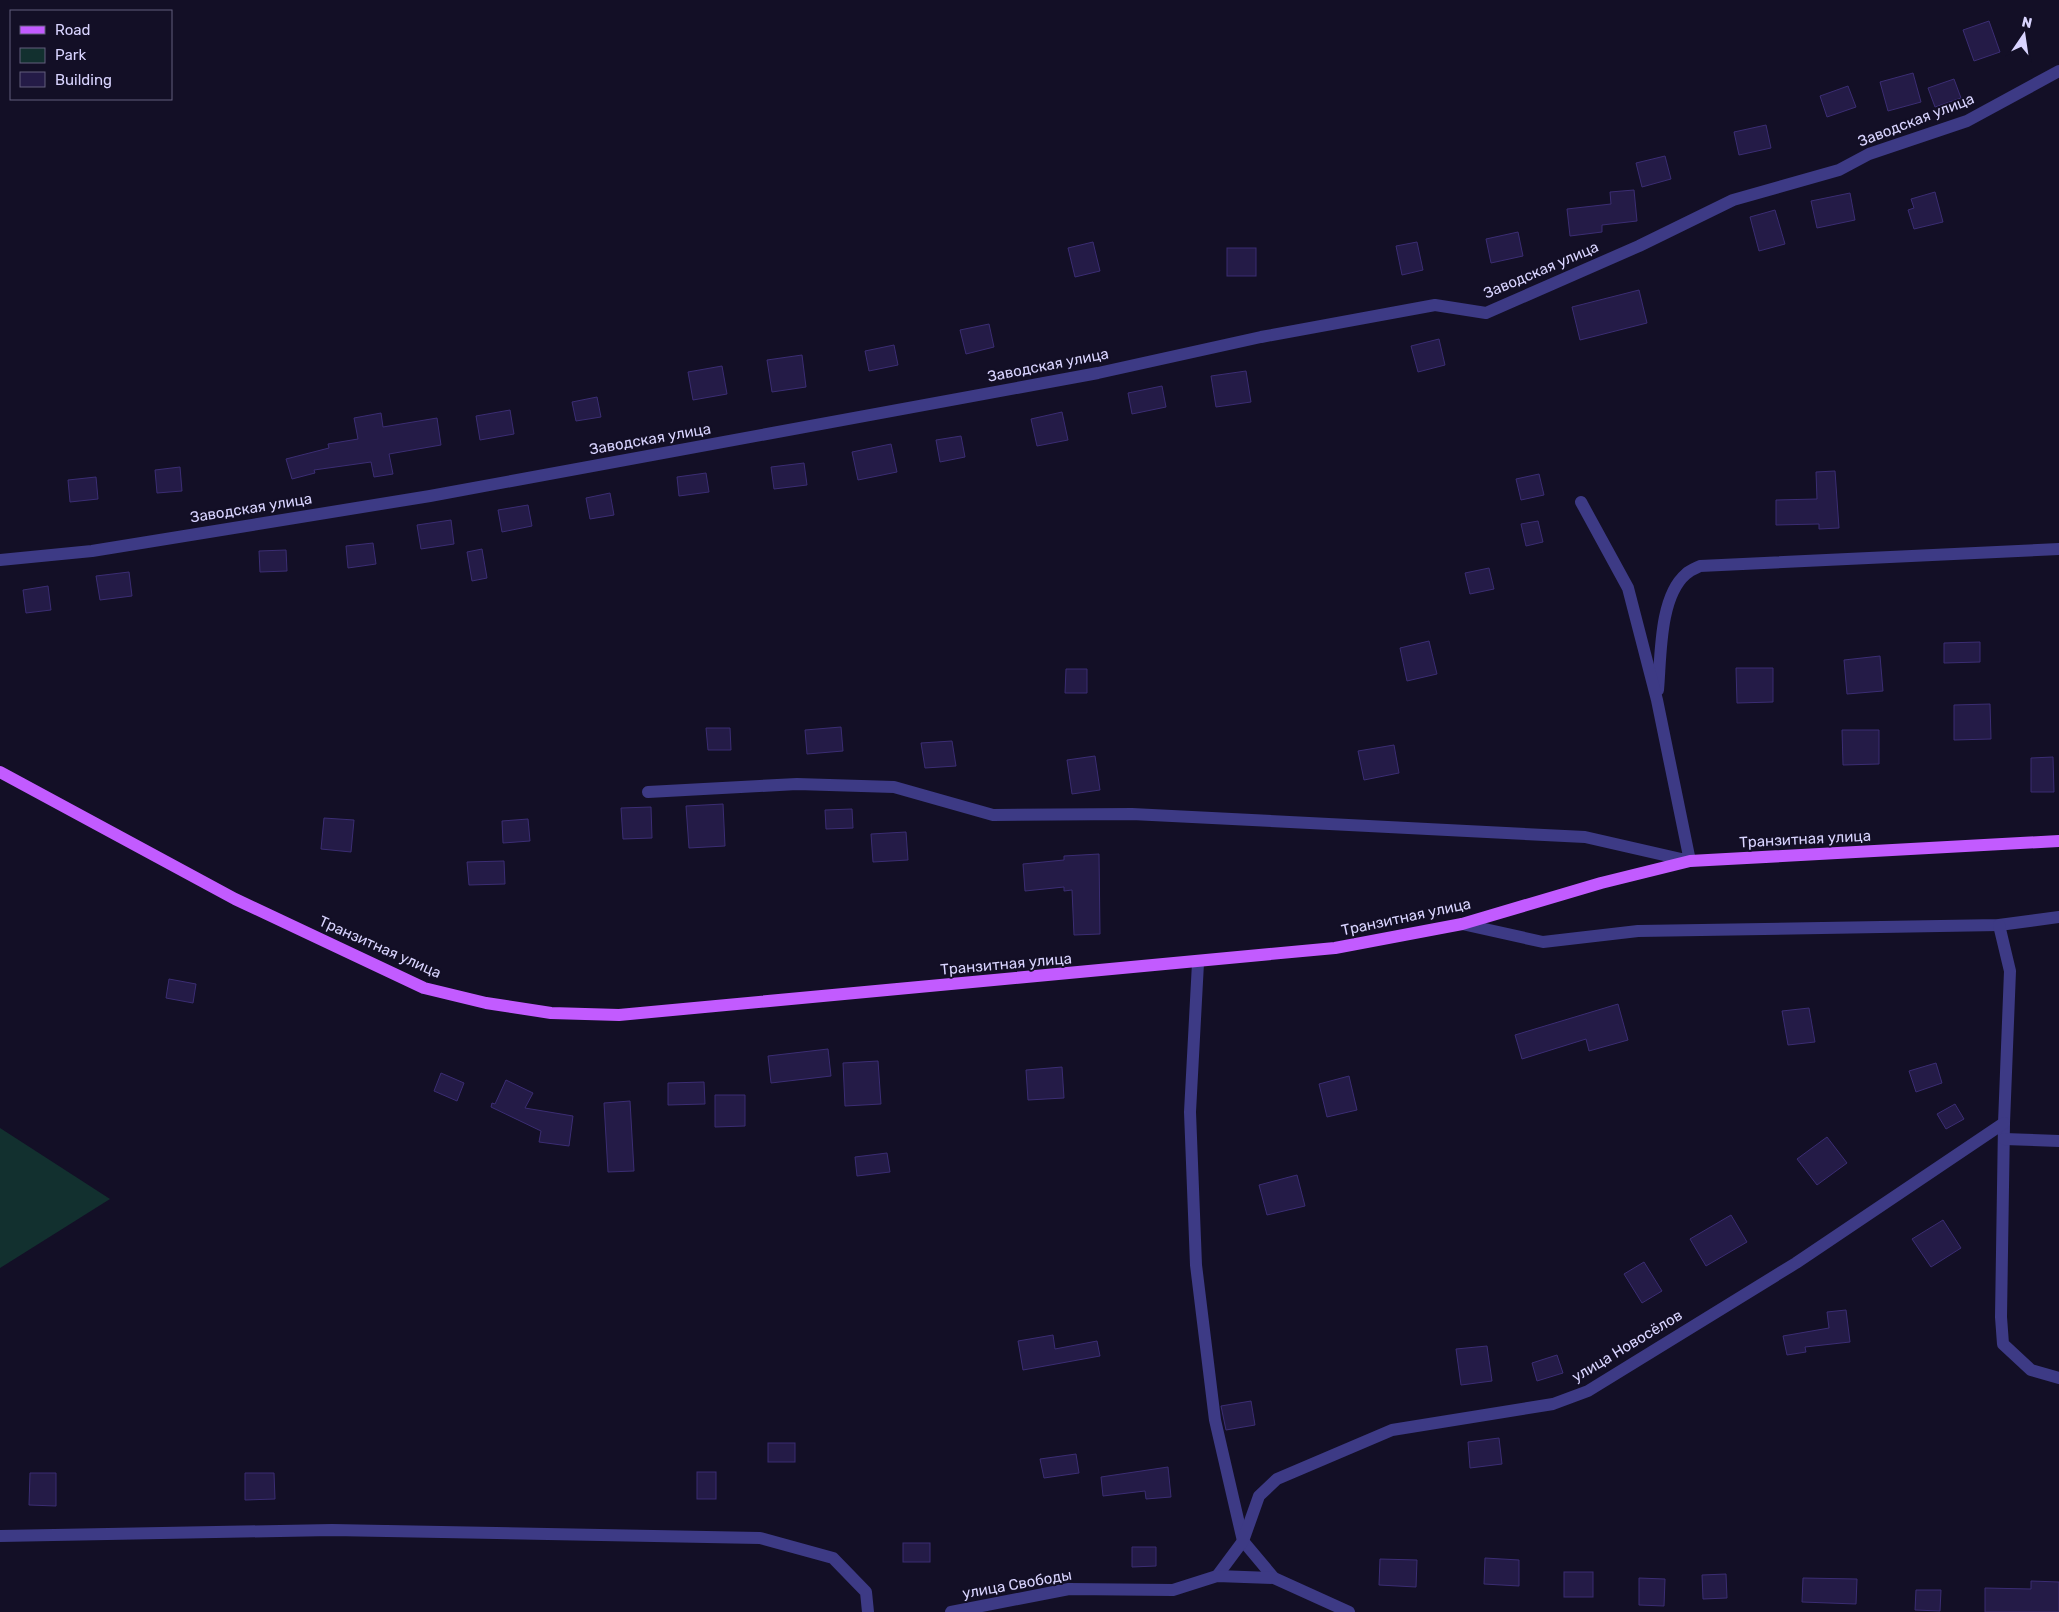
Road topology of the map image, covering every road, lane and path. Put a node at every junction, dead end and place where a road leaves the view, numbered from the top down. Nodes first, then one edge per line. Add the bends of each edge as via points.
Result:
1 (2059, 71) edge
2 (1581, 502) dead end
3 (2059, 549) edge
4 (0, 560) edge
5 (1657, 700) junction
6 (0, 772) edge
7 (648, 792) dead end
8 (2059, 841) edge
9 (1690, 861) junction
10 (2059, 917) edge
11 (1462, 924) junction
12 (1999, 926) junction
13 (1198, 963) junction
14 (2004, 1123) junction
15 (2004, 1139) junction
16 (2059, 1141) edge
17 (2059, 1378) edge
18 (0, 1536) edge
19 (1242, 1541) junction
20 (1217, 1576) junction
21 (1274, 1578) junction
22 (868, 1612) edge
23 (951, 1612) edge
24 (1349, 1612) edge

1 - 4 street, Заводская улица via 1967,121 1868,154 1839,170 1733,200 1639,246 1486,312 1435,305 1261,337 1098,373 440,494 92,551
2 - 5 street via 1628,588
3 - 5 street via 1700,566 1686,574 1676,588 1665,616
5 - 9 street
6 - 13 main road, Транзитная улица via 235,899 424,988 486,1003 551,1013 619,1015
7 - 9 street via 797,784 894,787 993,815 1132,814 1585,837
8 - 9 main road, Транзитная улица
9 - 11 main road, Транзитная улица
10 - 12 street
11 - 12 street via 1543,942 1638,930
11 - 13 main road, Транзитная улица via 1335,948
12 - 14 street via 2010,971
13 - 19 street via 1190,1112 1196,1265 1215,1420
14 - 15 street
14 - 19 street, улица Новосёлов via 1796,1263 1588,1391 1553,1404 1392,1430 1277,1479 1259,1496
15 - 16 street
15 - 17 street via 2003,1344 2031,1370
18 - 22 street via 332,1530 760,1538 833,1558 866,1592
19 - 20 street, улица Новосёлов
19 - 21 street
20 - 21 street, улица Свободы
20 - 23 street, улица Свободы via 1173,1590 1069,1589
21 - 24 street, улица Свободы

